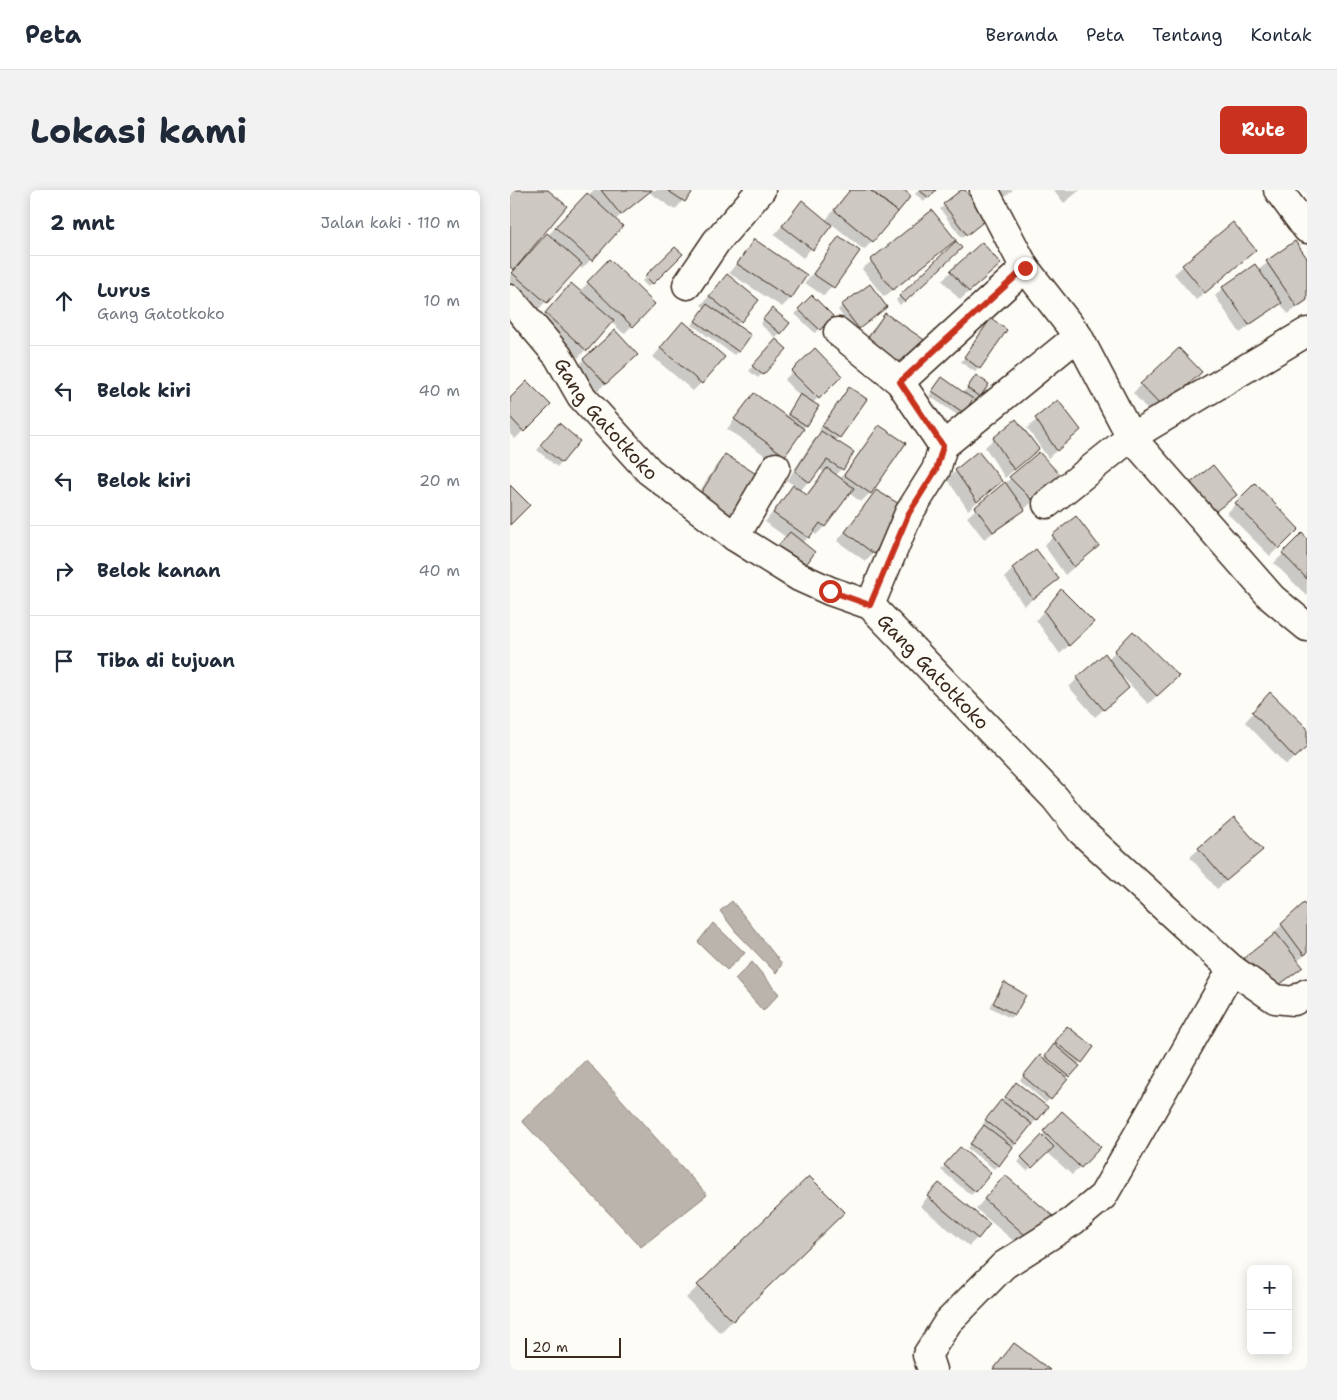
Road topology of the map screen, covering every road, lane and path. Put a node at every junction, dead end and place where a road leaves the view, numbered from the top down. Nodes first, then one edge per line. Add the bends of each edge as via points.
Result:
1 (761, 190) edge
2 (984, 190) edge
3 (1278, 190) edge
4 (1307, 229) edge
5 (1025, 268) junction
6 (686, 285) dead end
7 (510, 300) edge
8 (838, 332) dead end
9 (1307, 332) edge
10 (1078, 336) junction
11 (900, 382) junction
12 (1130, 436) junction
13 (943, 446) junction
14 (776, 467) dead end
15 (1047, 504) dead end
16 (735, 537) junction
17 (870, 605) junction
18 (1307, 627) edge
19 (1232, 970) junction
20 (1307, 993) edge
21 (932, 1370) edge

1 - 6 street via 716,242
2 - 5 street
3 - 4 street
5 - 10 street
5 - 11 street
7 - 16 street, Gang Gatotkoko via 558,356 581,396 649,471
8 - 11 street
9 - 12 street
10 - 12 street
10 - 13 street
11 - 13 street
12 - 15 street
12 - 18 street via 1272,598
13 - 17 street via 936,470 909,513
14 - 16 street
16 - 17 street, Gang Gatotkoko via 799,576
17 - 19 street, Gang Gatotkoko via 1055,798 1080,831
19 - 20 street, Gang Gatotkoko via 1275,999 1294,1001
19 - 21 street via 1103,1196 1073,1221 1004,1266 948,1322 927,1355

